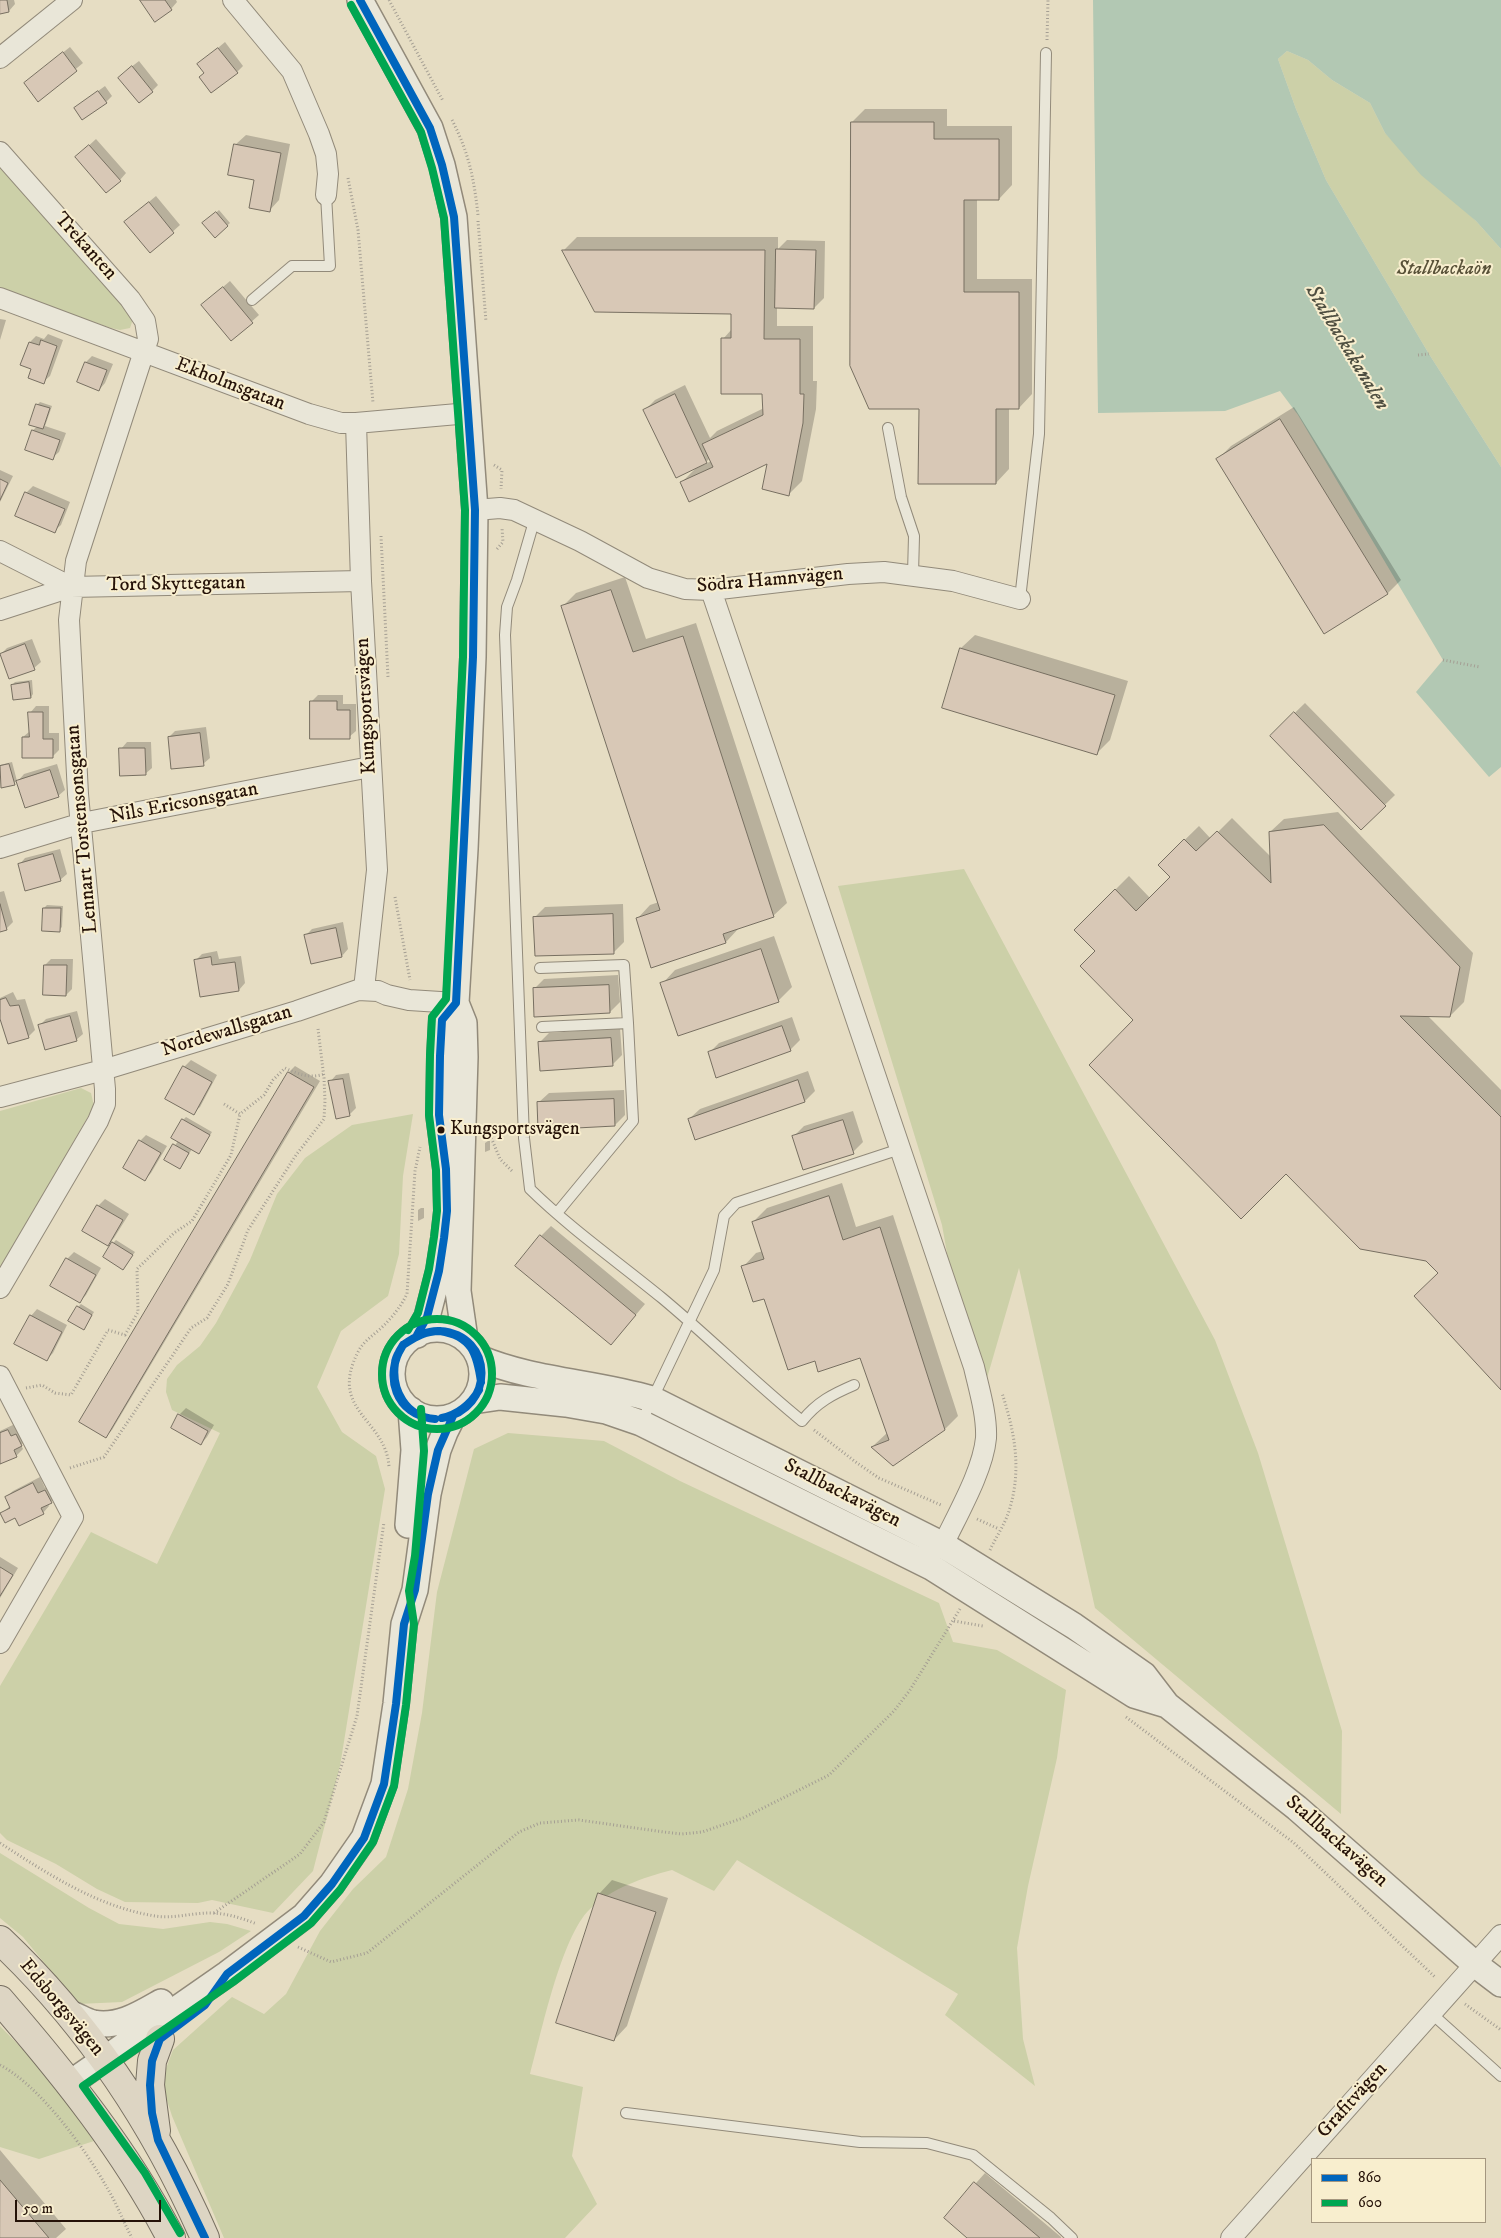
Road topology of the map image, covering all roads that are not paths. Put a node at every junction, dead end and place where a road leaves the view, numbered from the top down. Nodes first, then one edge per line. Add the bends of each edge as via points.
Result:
1 (72, 0) edge
2 (233, 0) edge
3 (360, 0) edge
4 (1046, 53) road end
5 (0, 58) edge
6 (0, 152) edge
7 (326, 196) joint
8 (0, 298) edge
9 (252, 300) dead end
10 (144, 352) junction
11 (469, 413) junction
12 (356, 423) junction
13 (888, 428) dead end
14 (475, 510) junction
15 (535, 518) junction
16 (0, 551) edge
17 (913, 574) junction
18 (361, 581) junction
19 (72, 587) junction
20 (711, 590) junction
21 (1020, 599) joint
22 (0, 610) edge
23 (370, 767) junction
24 (82, 823) junction
25 (0, 848) edge
26 (540, 968) dead end
27 (364, 989) junction
28 (456, 1003) junction
29 (628, 1023) junction
30 (542, 1027) dead end
31 (103, 1070) junction
32 (0, 1097) edge
33 (900, 1149) junction
34 (557, 1213) junction
35 (0, 1288) edge
36 (690, 1322) junction
37 (417, 1334) junction
38 (472, 1348) junction
39 (0, 1376) edge
40 (854, 1385) dead end
41 (652, 1399) junction
42 (473, 1401) junction
43 (411, 1410) junction
44 (453, 1416) junction
45 (641, 1423) junction
46 (943, 1545) junction
47 (404, 1624) junction
48 (0, 1643) edge
49 (1168, 1705) junction
50 (1501, 1935) edge
51 (0, 1940) edge
52 (1476, 1965) junction
53 (227, 1974) junction
54 (1501, 1984) edge
55 (0, 2000) edge
56 (1431, 2013) junction
57 (71, 2014) junction
58 (160, 2040) junction
59 (109, 2066) junction
60 (1501, 2076) edge
61 (73, 2090) junction
62 (626, 2113) dead end
63 (158, 2140) junction
64 (171, 2238) edge
65 (205, 2238) edge
66 (1072, 2238) edge
67 (1231, 2238) edge

1 - 5 street
2 - 7 street via 292,71 326,154
3 - 11 street via 430,128 444,172 454,217
4 - 21 lane via 1039,434
6 - 10 street, Trekanten via 130,299 145,321 148,338
7 - 9 lane via 330,266 292,266
8 - 10 street, Ekholmsgatan
10 - 12 street, Ekholmsgatan via 309,414 341,423
10 - 19 street, Lennart Torstensonsgatan via 76,561
11 - 12 street, Ekholmsgatan
11 - 14 street
12 - 18 street, Kungsportsvägen
13 - 17 lane via 901,497 914,536
14 - 15 street, Södra Hamnvägen via 500,508
14 - 28 street via 473,657
15 - 20 street, Södra Hamnvägen via 648,578 685,589
15 - 34 lane via 507,606 510,796 528,1179 530,1189
16 - 19 street, Tord Skyttegatan
17 - 20 street, Södra Hamnvägen via 848,574
17 - 21 street, Södra Hamnvägen
18 - 19 street, Tord Skyttegatan
18 - 23 street, Kungsportsvägen
19 - 22 street
19 - 24 street, Lennart Torstensonsgatan via 69,620
20 - 33 street
23 - 24 street, Nils Ericsonsgatan
23 - 27 street, Kungsportsvägen via 377,870
24 - 25 street, Nils Ericsonsgatan
24 - 31 street, Lennart Torstensonsgatan
26 - 29 lane via 624,965
27 - 28 street via 409,1000
27 - 31 street, Nordewallsgatan
28 - 37 street via 442,1020 440,1056 439,1115 447,1211 444,1238 427,1317
28 - 38 street via 464,1023 465,1058 458,1291
29 - 30 lane
29 - 34 lane via 633,1121
31 - 32 street, Nordewallsgatan
31 - 35 street, Lennart Torstensonsgatan via 105,1104 98,1121
33 - 36 lane via 736,1202 724,1216 714,1270
33 - 46 street via 974,1367 984,1419 986,1438 983,1454
34 - 36 lane
36 - 40 lane via 802,1421 826,1398
36 - 41 lane
37 - 38 street via 434,1330 454,1333
37 - 43 street via 403,1345 393,1369 398,1395
38 - 41 street, Stallbackavägen via 506,1368 614,1388
38 - 42 street via 482,1370
39 - 48 street via 73,1517
41 - 45 lane
41 - 46 street, Stallbackavägen
42 - 44 street
42 - 45 street, Stallbackavägen via 500,1397 556,1402 606,1411
43 - 44 street via 432,1419
43 - 47 street via 414,1450 399,1592
44 - 47 street via 438,1450 414,1590
45 - 49 street, Stallbackavägen via 899,1550 1134,1695
46 - 49 street, Stallbackavägen via 1074,1626 1144,1675
47 - 53 street via 384,1784 364,1838 332,1884 304,1916
49 - 52 street, Stallbackavägen via 1298,1808
50 - 52 street, Grafitvägen
51 - 57 highway, Edsborgsvägen
52 - 54 street, Stallbackavägen
52 - 56 street, Grafitvägen
53 - 57 street via 194,1983 133,2018 114,2023 94,2023
53 - 58 street via 205,2005
53 - 59 street
55 - 61 highway, Edsborgsvägen
56 - 60 lane
56 - 67 street, Grafitvägen
57 - 59 highway, Edsborgsvägen
58 - 59 street
58 - 63 highway via 152,2061 150,2085
59 - 61 street
59 - 63 highway, Edsborgsvägen
61 - 64 highway, Edsborgsvägen via 126,2161
62 - 66 lane via 860,2142 927,2143 973,2155
63 - 65 highway, Edsborgsvägen

